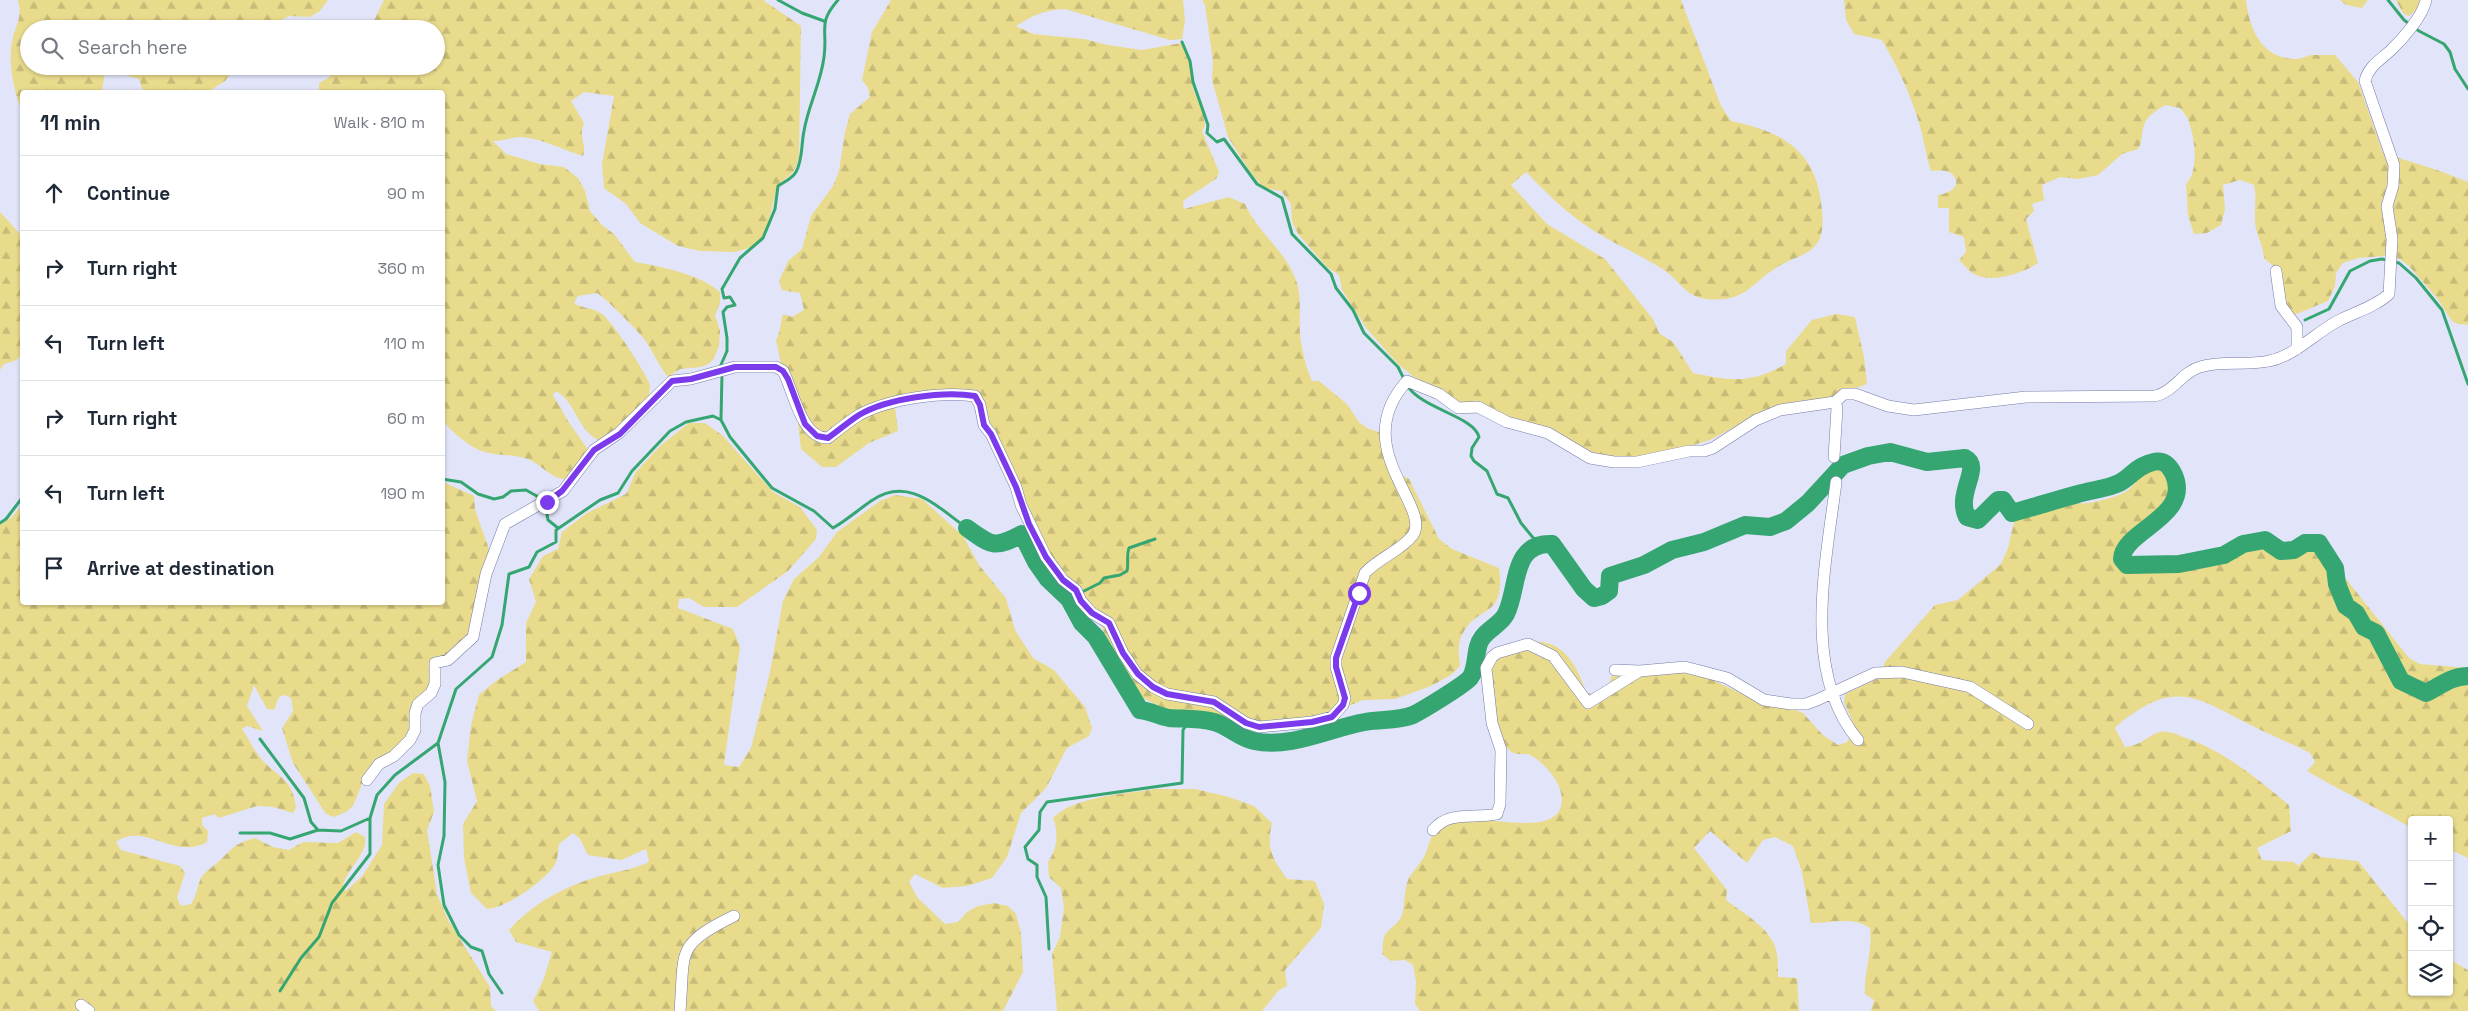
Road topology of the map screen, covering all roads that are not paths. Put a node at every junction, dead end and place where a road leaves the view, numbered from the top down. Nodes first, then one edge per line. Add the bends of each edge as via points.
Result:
1 (2426, 0) edge
2 (2276, 271) dead end
3 (2297, 348) junction
4 (1834, 402) junction
5 (1834, 457) dead end
6 (1836, 482) dead end
7 (1615, 670) dead end
8 (1640, 671) junction
9 (1831, 694) junction
10 (2028, 724) dead end
11 (1858, 740) dead end
12 (367, 780) dead end
13 (1432, 830) dead end
14 (734, 916) dead end
15 (680, 1011) edge

1 - 3 street via 2421,14 2391,50 2368,71 2365,80 2394,165 2394,186 2387,206 2392,239 2390,291 2379,302 2340,320
2 - 3 street via 2281,306 2297,327
3 - 4 street via 2267,362 2199,367 2166,392 2155,396 2026,397 1914,410 1888,406 1855,394 1844,394
4 - 5 street via 1837,408
4 - 12 street via 1780,410 1756,420 1704,451 1637,462 1614,462 1590,458 1548,432 1507,422 1478,407 1458,408 1439,394 1407,381 1388,411 1384,424 1388,454 1414,519 1413,534 1364,573 1336,658 1345,698 1339,712 1312,722 1270,728 1246,723 1208,701 1167,694 1138,674 1109,623 1092,613 1046,557 1016,487 984,425 975,396 930,395 896,402 860,415 828,438 822,438 805,424 788,379 776,367 735,367 672,381 620,434 594,450 562,491 505,524 486,574 472,637 448,660 435,663 435,684 431,693 418,704 415,730 410,740 394,756 379,764
6 - 9 street via 1822,637 1824,670
7 - 8 street
8 - 9 street via 1674,667 1696,669 1727,678 1764,700 1792,704 1806,704
8 - 13 street via 1588,703 1553,656 1528,644 1497,652 1486,668 1492,723 1501,750 1500,804 1496,814 1447,818
9 - 10 street via 1874,673 1902,672 1970,687
9 - 11 street via 1848,728
14 - 15 street via 691,941 682,964

